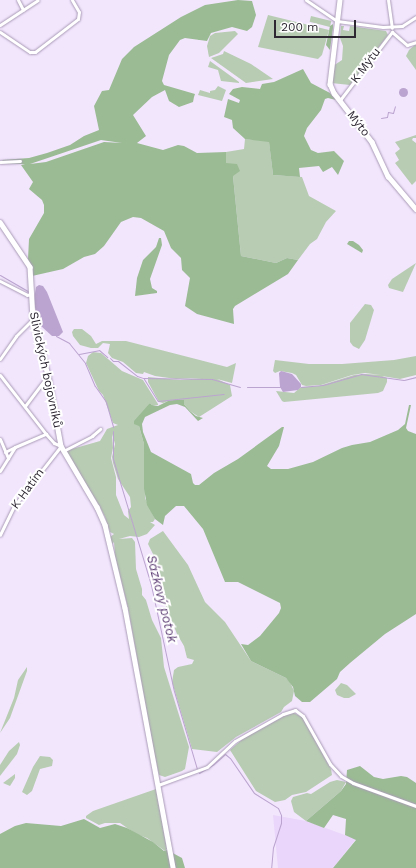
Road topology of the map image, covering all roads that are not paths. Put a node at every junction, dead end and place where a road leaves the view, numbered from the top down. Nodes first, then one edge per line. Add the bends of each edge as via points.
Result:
1 (18, 0) edge
2 (38, 0) edge
3 (72, 0) edge
4 (306, 0) edge
5 (340, 0) edge
6 (388, 0) edge
7 (23, 10) junction
8 (416, 17) edge
9 (337, 21) junction
10 (0, 25) edge
11 (392, 27) junction
12 (0, 32) edge
13 (392, 32) junction
14 (416, 42) edge
15 (340, 100) junction
16 (20, 161) dead end
17 (0, 162) edge
18 (416, 209) edge
19 (0, 222) edge
20 (0, 281) edge
21 (31, 294) junction
22 (33, 319) junction
23 (0, 359) edge
24 (0, 375) edge
25 (48, 375) junction
26 (25, 406) junction
27 (100, 429) dead end
28 (96, 433) junction
29 (46, 434) junction
30 (100, 437) dead end
31 (0, 439) edge
32 (15, 447) junction
33 (62, 448) junction
34 (6, 452) junction
35 (8, 458) junction
36 (0, 471) edge
37 (0, 535) edge
38 (158, 785) junction
39 (416, 806) edge
40 (172, 868) edge

1 - 7 street
2 - 7 street
3 - 12 street via 79,12 78,19 34,52 30,52
4 - 9 street
5 - 9 street
6 - 11 street
7 - 10 street
8 - 11 street via 402,26
9 - 11 street
9 - 15 street, Mýto via 329,79 331,89
11 - 13 street
13 - 14 street via 405,44
13 - 15 street, K Mýtu
15 - 18 street, Mýto via 372,142 388,176
16 - 17 street
19 - 21 street, Slivických bojovníků via 28,264
20 - 21 street via 27,295
21 - 22 street, Slivických bojovníků
22 - 23 street via 16,336
22 - 25 street, Slivických bojovníků
24 - 26 street
25 - 26 street
25 - 33 street, Slivických bojovníků
26 - 29 street
27 - 28 street
28 - 30 street
28 - 33 street
29 - 32 street
29 - 33 street
31 - 34 street
32 - 34 street
32 - 35 street
33 - 37 street, K Hatím via 18,502
33 - 38 street, Slivických bojovníků via 105,525 126,608
34 - 35 street
35 - 36 street
38 - 39 street via 207,767 235,741 295,710 303,716 330,764 341,776 353,783
38 - 40 street, Slivických bojovníků

